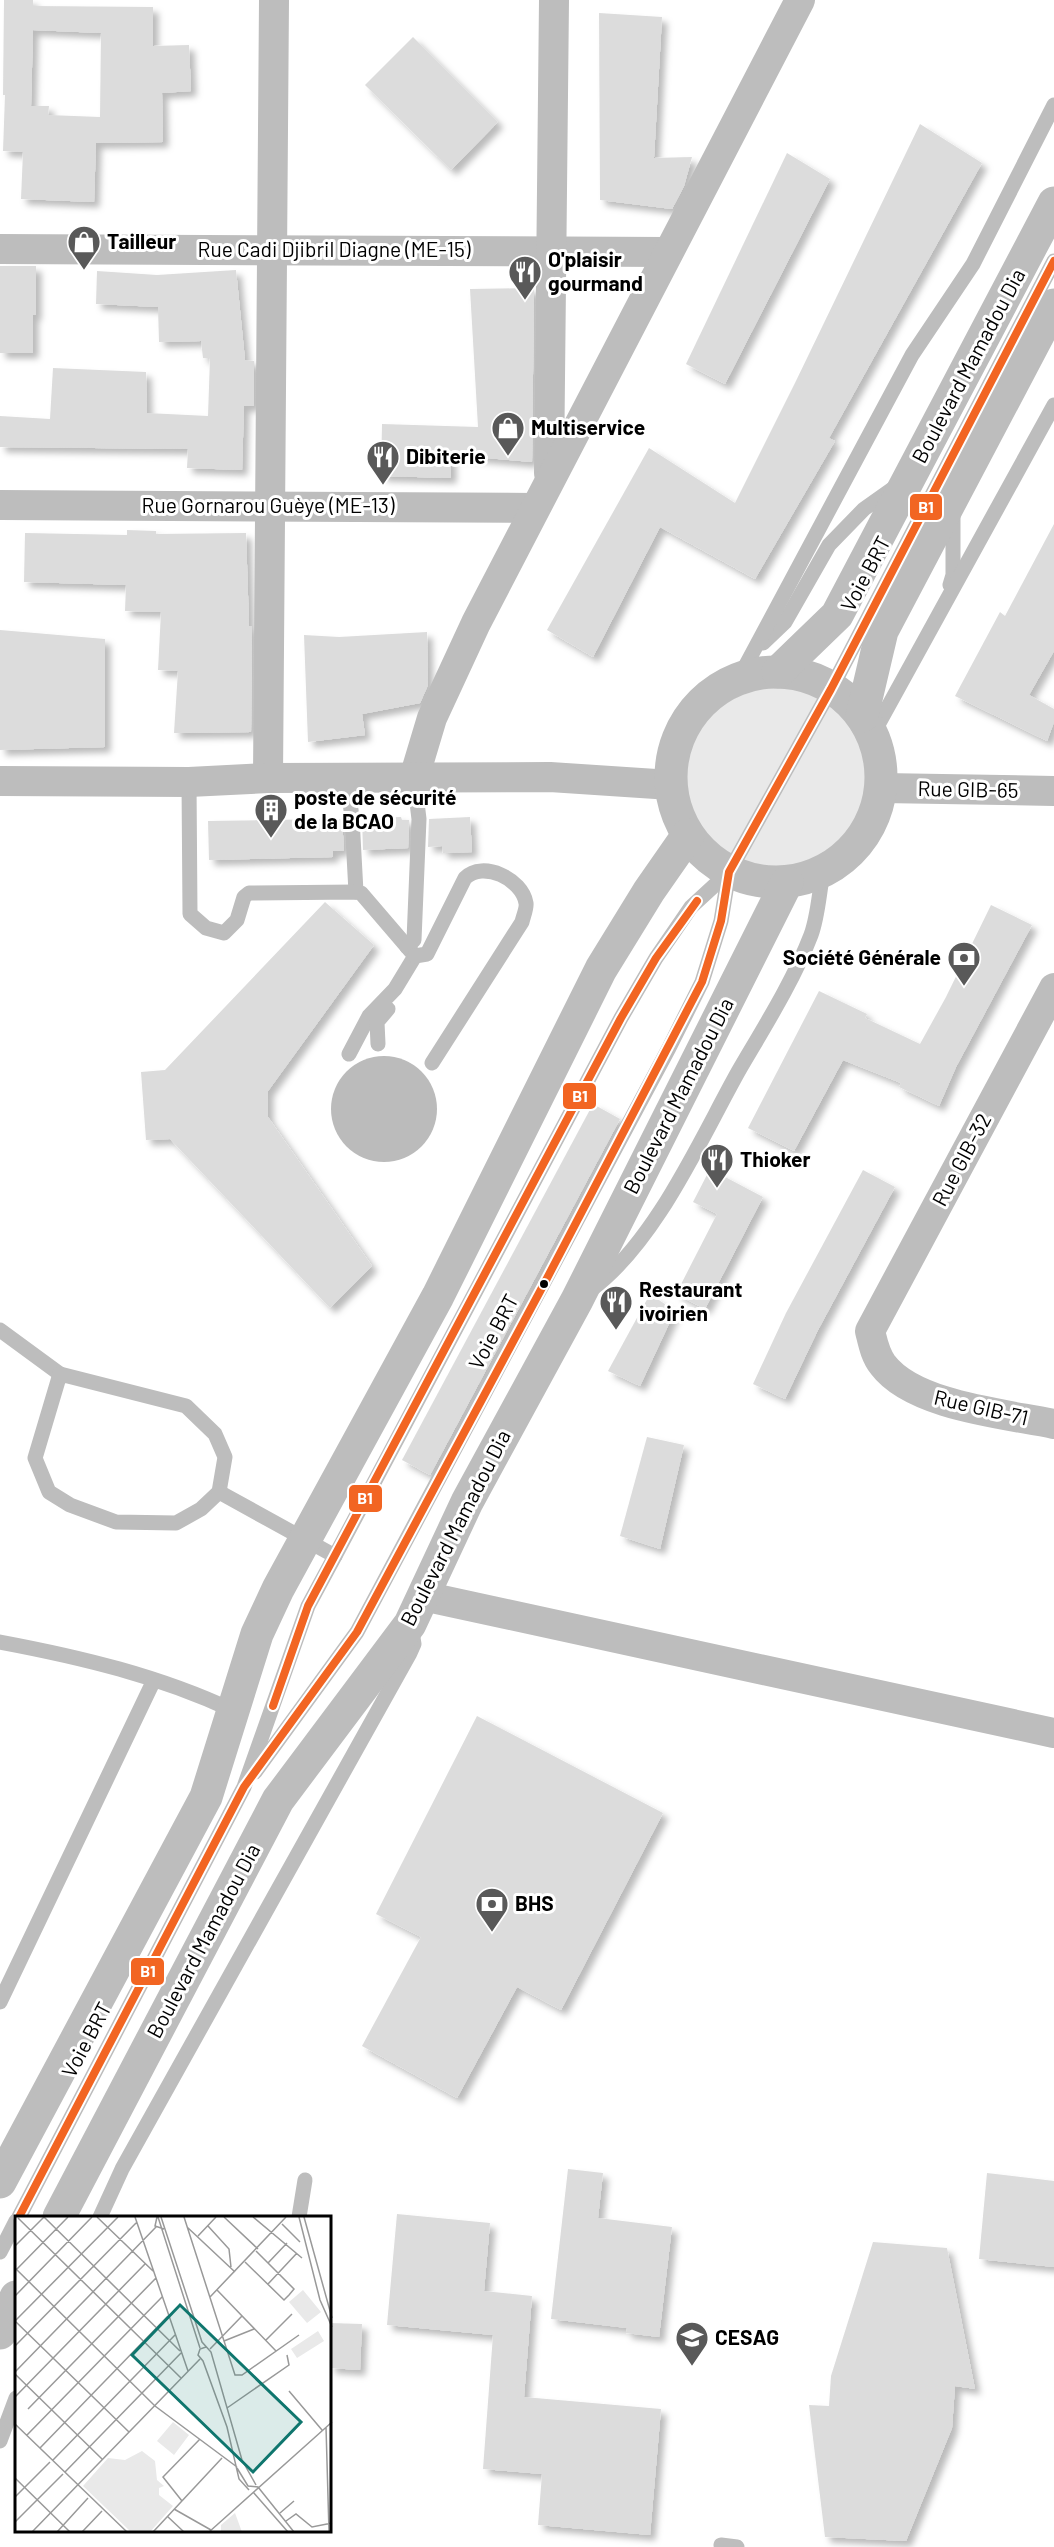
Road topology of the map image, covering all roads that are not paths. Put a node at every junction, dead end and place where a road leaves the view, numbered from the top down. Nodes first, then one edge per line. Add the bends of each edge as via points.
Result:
1 (274, 0) edge
2 (554, 0) edge
3 (800, 0) edge
4 (1054, 105) edge
5 (1054, 204) edge
6 (0, 249) edge
7 (272, 250) junction
8 (552, 251) junction
9 (668, 252) junction
10 (1054, 261) edge
11 (1054, 305) edge
12 (1054, 405) edge
13 (549, 479) junction
14 (955, 492) junction
15 (0, 505) edge
16 (270, 506) junction
17 (535, 508) junction
18 (948, 597) junction
19 (766, 669) junction
20 (831, 689) junction
21 (867, 725) junction
22 (268, 778) junction
23 (347, 778) junction
24 (414, 778) junction
25 (0, 781) edge
26 (189, 782) junction
27 (671, 785) junction
28 (882, 788) junction
29 (1054, 791) edge
30 (688, 835) junction
31 (729, 872) junction
32 (823, 873) junction
33 (787, 882) junction
34 (356, 887) junction
35 (416, 949) junction
36 (1054, 988) edge
37 (378, 1044) dead end
38 (349, 1054) dead end
39 (432, 1063) dead end
40 (577, 1300) junction
41 (0, 1330) edge
42 (870, 1331) joint
43 (60, 1374) junction
44 (1054, 1424) edge
45 (219, 1492) junction
46 (305, 1540) junction
47 (335, 1556) junction
48 (417, 1610) junction
49 (0, 1642) edge
50 (154, 1680) junction
51 (234, 1711) junction
52 (1054, 1733) edge
53 (244, 1787) junction
54 (0, 2002) edge
55 (305, 2180) dead end
56 (0, 2182) edge
57 (20, 2216) edge
58 (59, 2216) edge
59 (100, 2216) edge
60 (299, 2216) edge
61 (15, 2223) edge
62 (0, 2253) edge
63 (15, 2299) edge
64 (0, 2333) edge
65 (15, 2401) edge
66 (0, 2441) edge
67 (721, 2546) dead end
68 (737, 2547) edge

1 - 7 street
2 - 8 street
3 - 9 street
4 - 19 lane via 973,264 912,355
5 - 19 street, Boulevard Mamadou Dia via 837,615
6 - 7 street, Rue Cadi Djibril Diagne (ME-15)
7 - 8 street, Rue Cadi Djibril Diagne (ME-15)
7 - 16 street
8 - 9 street, Rue Cadi Djibril Diagne (ME-15)
8 - 13 street
9 - 13 street
10 - 20 lane, Voie BRT
11 - 14 street
12 - 18 lane
13 - 17 street
14 - 18 lane via 953,575
14 - 21 street via 882,631
15 - 16 street, Rue Gornarou Guèye (ME-13)
16 - 17 street, Rue Gornarou Guèye (ME-13)
16 - 22 street
17 - 24 street via 432,718
18 - 21 lane
19 - 20 street via 817,680
19 - 27 street, Boulevard Mamadou Dia via 719,688 687,720 677,740
20 - 21 street
20 - 31 lane, Voie BRT
21 - 28 street via 879,752
22 - 23 street
22 - 26 street
23 - 24 street
23 - 34 lane
24 - 27 street via 550,777
24 - 35 lane via 419,819
25 - 26 street
26 - 34 lane via 190,885 198,909 211,920 221,922 229,915 236,891 246,883
27 - 30 street, Boulevard Mamadou Dia via 676,811
28 - 29 street, Rue GIB-65
28 - 32 street via 876,814 864,838
30 - 31 street, Boulevard Mamadou Dia via 705,855
30 - 46 street via 601,969 438,1296
31 - 33 street, Boulevard Mamadou Dia via 757,881
31 - 47 lane, Voie BRT via 691,907 621,1018
31 - 53 lane, Voie BRT via 722,921 702,982 555,1264 357,1632
32 - 33 street, Boulevard Mamadou Dia
32 - 40 lane via 811,934 780,999 663,1206 623,1261
33 - 40 street, Boulevard Mamadou Dia
34 - 35 lane via 366,885
35 - 37 lane via 403,994 377,1022
35 - 38 lane via 395,989 369,1016
35 - 39 lane via 470,873 486,870 502,874 526,903 522,922
36 - 42 street, Rue GIB-32
40 - 48 street, Boulevard Mamadou Dia via 467,1502
41 - 43 lane
42 - 44 street, Rue GIB-71 via 883,1366 917,1391 939,1400
43 - 45 lane via 186,1406 215,1434 225,1457
43 - 45 lane via 35,1458 49,1492 70,1505 116,1522 176,1523 201,1509
45 - 46 lane
46 - 47 lane
46 - 51 street via 257,1634
47 - 53 lane, Voie BRT via 309,1606
48 - 52 street
48 - 58 street, Boulevard Mamadou Dia via 278,1800
48 - 59 lane via 410,1653 122,2169
49 - 50 lane via 74,1656
50 - 51 lane
50 - 54 lane
51 - 56 street via 206,1797
53 - 57 lane, Voie BRT
55 - 60 lane
61 - 62 lane
63 - 64 street
65 - 66 lane
67 - 68 lane

